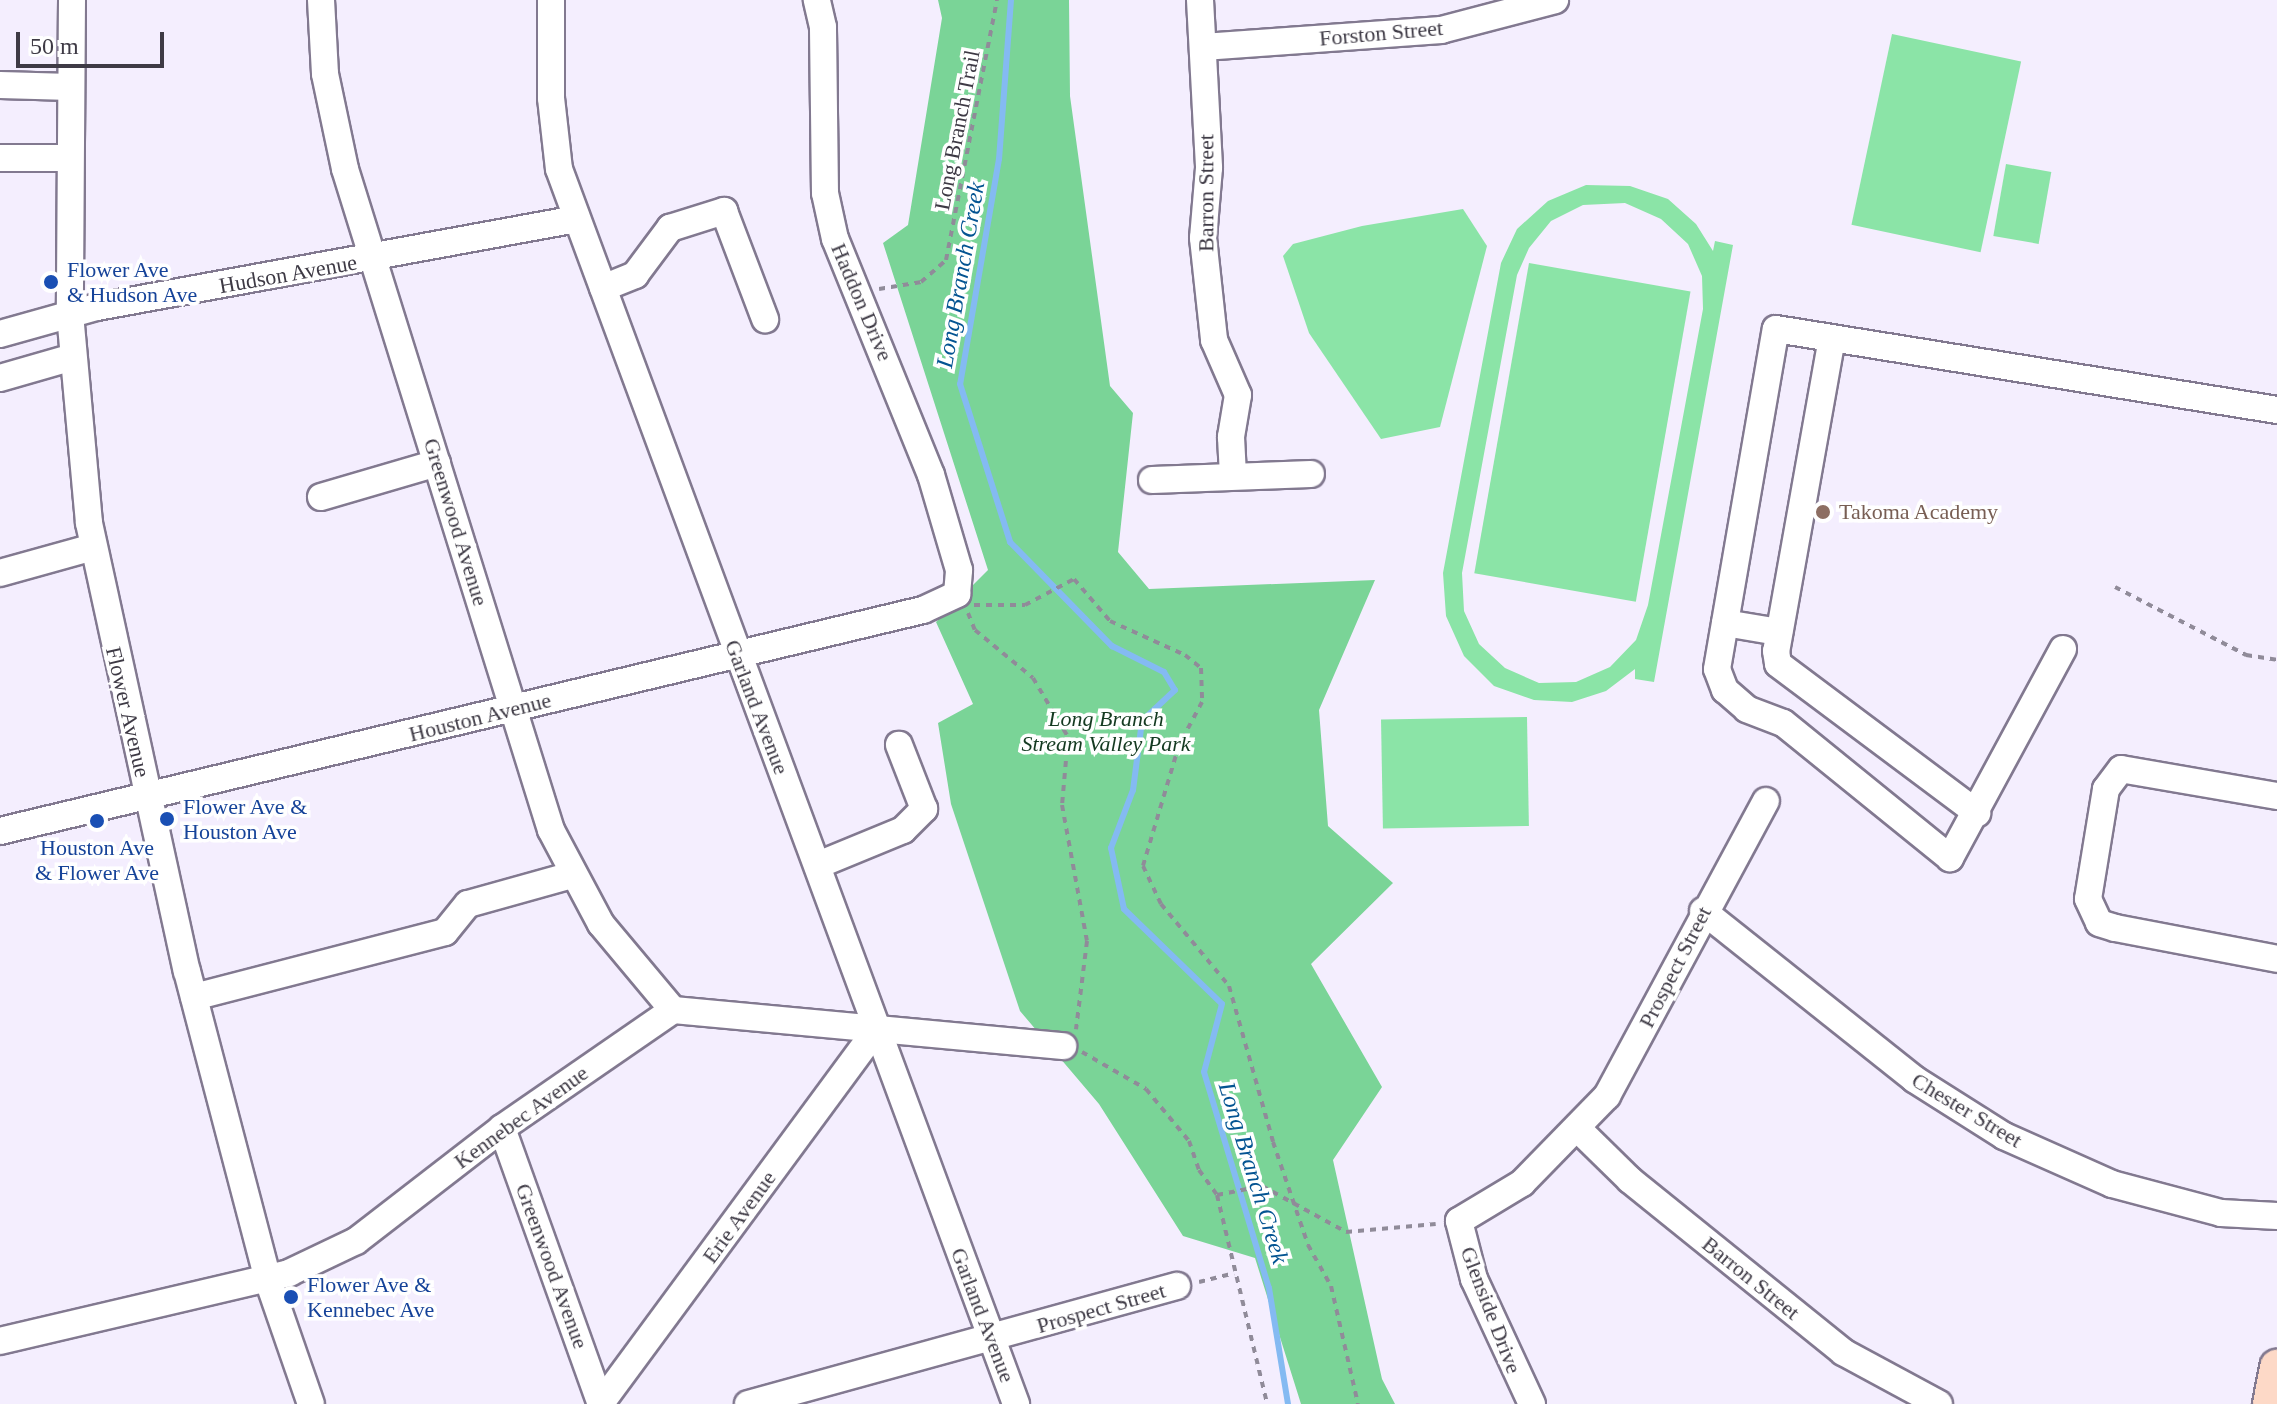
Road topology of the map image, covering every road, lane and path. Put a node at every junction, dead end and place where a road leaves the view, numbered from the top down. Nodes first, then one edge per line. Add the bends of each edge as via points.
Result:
1 (72, 0) edge
2 (321, 0) edge
3 (551, 0) edge
4 (817, 0) edge
5 (997, 0) edge
6 (1200, 0) edge
7 (1555, 0) edge
8 (1203, 47) junction
9 (0, 85) edge
10 (71, 87) junction
11 (0, 158) edge
12 (70, 158) junction
13 (577, 219) junction
14 (376, 258) junction
15 (603, 288) junction
16 (855, 294) junction
17 (70, 314) junction
18 (765, 319) dead end
19 (0, 334) edge
20 (1832, 338) junction
21 (73, 357) junction
22 (0, 378) edge
23 (2277, 410) edge
24 (437, 463) junction
25 (1311, 474) dead end
26 (1233, 476) junction
27 (1152, 480) dead end
28 (321, 497) dead end
29 (93, 547) junction
30 (0, 573) edge
31 (2115, 587) dead end
32 (964, 599) junction
33 (1725, 623) junction
34 (1779, 632) junction
35 (2063, 649) dead end
36 (736, 654) junction
37 (2277, 660) edge
38 (514, 709) junction
39 (899, 745) dead end
40 (2277, 796) edge
41 (148, 797) junction
42 (1766, 801) dead end
43 (1977, 813) junction
44 (0, 831) edge
45 (818, 865) junction
46 (572, 875) junction
47 (1703, 911) junction
48 (2277, 959) edge
49 (194, 997) junction
50 (673, 1010) junction
51 (876, 1030) junction
52 (1072, 1044) junction
53 (502, 1128) junction
54 (1579, 1130) junction
55 (1220, 1194) junction
56 (1293, 1200) junction
57 (2277, 1216) edge
58 (1459, 1221) junction
59 (1234, 1273) junction
60 (267, 1277) junction
61 (1177, 1286) joint
62 (992, 1339) junction
63 (0, 1341) edge
64 (2277, 1367) edge
65 (802, 1397) edge
66 (311, 1404) edge
67 (601, 1404) edge
68 (748, 1404) edge
69 (1016, 1404) edge
70 (1267, 1404) edge
71 (1358, 1404) edge
72 (1532, 1404) edge
73 (1939, 1404) edge
74 (2270, 1404) edge

1 - 10 street, Flower Avenue
2 - 14 street, Greenwood Avenue via 325,74 345,169
3 - 13 street, Garland Avenue via 551,98 559,169
4 - 16 street, Haddon Drive via 823,27 825,193
5 - 16 path, Long Branch Trail via 946,260 921,282
6 - 8 street, Barron Street
7 - 8 street, Forston Street via 1441,30
8 - 26 street, Barron Street via 1209,168 1203,238 1214,340 1238,395 1231,437
9 - 10 street
10 - 12 street, Flower Avenue
11 - 12 street
12 - 17 street, Flower Avenue
13 - 14 street, Hudson Avenue
13 - 15 street, Garland Avenue
14 - 17 street, Hudson Avenue
14 - 24 street, Greenwood Avenue
15 - 18 street via 635,275 670,228 724,211
15 - 36 street, Garland Avenue
16 - 32 street, Haddon Drive via 900,389 931,475
17 - 19 street, Hudson Avenue
17 - 21 street, Flower Avenue
20 - 23 street
20 - 33 street via 1776,329
20 - 34 street
21 - 22 street
21 - 29 street, Flower Avenue via 79,453
24 - 28 street
24 - 38 street, Greenwood Avenue
25 - 26 street
26 - 27 street
29 - 30 street
29 - 41 street, Flower Avenue
31 - 37 path via 2246,655
32 - 36 street, Houston Avenue
32 - 52 path via 975,630 1033,678 1068,737 1062,805 1087,941
32 - 56 path via 1025,605 1074,579 1110,621 1185,655 1201,668 1202,702 1179,745 1143,866 1161,904 1229,986
33 - 34 street
33 - 43 street via 1717,669 1725,690 1747,709 1783,723 1950,858
34 - 43 street via 1778,664
35 - 43 street
36 - 38 street, Houston Avenue
36 - 45 street, Garland Avenue
38 - 41 street, Houston Avenue
38 - 46 street, Greenwood Avenue via 551,830
39 - 45 street via 924,809 903,830
40 - 48 street via 2121,769 2106,789 2088,899 2091,913 2107,926
41 - 44 street, Houston Avenue
41 - 49 street, Flower Avenue
42 - 47 street, Prospect Street
45 - 51 street, Garland Avenue
46 - 49 street via 468,904 445,932
46 - 50 street, Greenwood Avenue via 601,924
47 - 54 street, Prospect Street via 1630,1057
47 - 57 street, Chester Street via 1914,1079 2004,1136 2112,1184 2221,1213
49 - 60 street, Flower Avenue
50 - 51 street
50 - 53 street, Kennebec Avenue
51 - 52 street
51 - 62 street, Garland Avenue
51 - 67 street, Erie Avenue
52 - 55 path via 1162,1104 1189,1141 1199,1170
53 - 60 street, Kennebec Avenue via 356,1241
53 - 67 street, Greenwood Avenue
54 - 58 street, Glenside Drive via 1522,1183
54 - 73 street, Barron Street via 1630,1180 1843,1352
55 - 56 path via 1251,1186
55 - 59 path
56 - 58 path via 1346,1232
56 - 71 path via 1308,1245 1331,1286
58 - 72 street, Glenside Drive via 1474,1279
59 - 61 path
59 - 70 path via 1243,1289
60 - 63 street, Kennebec Avenue
60 - 66 street, Flower Avenue
61 - 62 street, Prospect Street
62 - 65 street, Prospect Street
62 - 69 street, Garland Avenue
64 - 74 main road
65 - 68 street, Prospect Street

